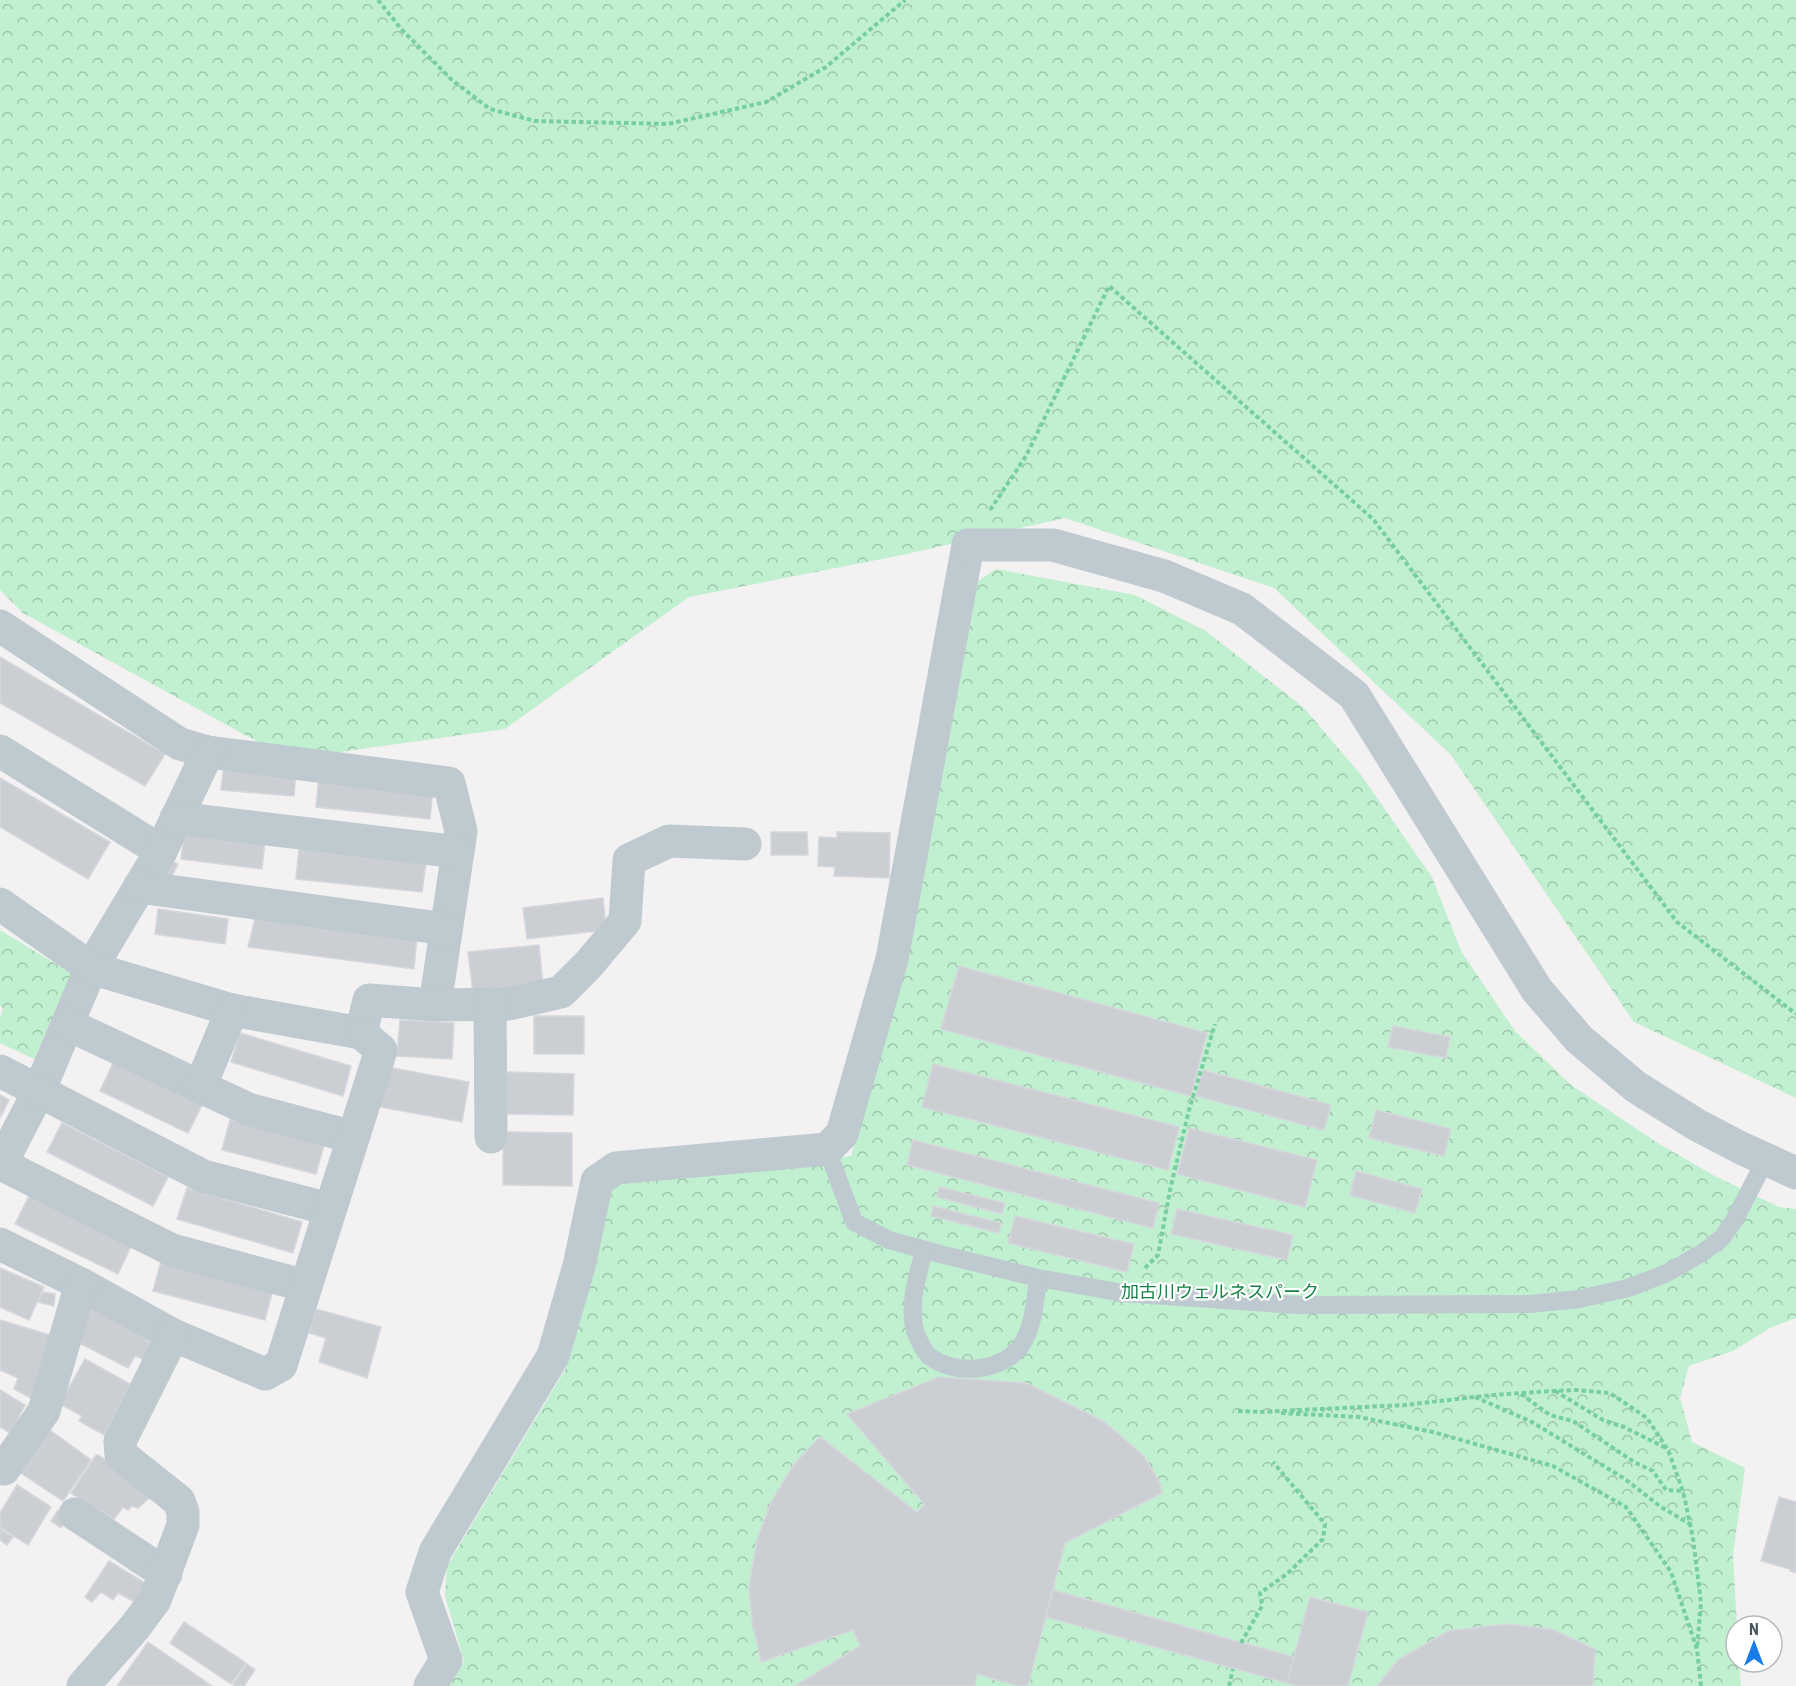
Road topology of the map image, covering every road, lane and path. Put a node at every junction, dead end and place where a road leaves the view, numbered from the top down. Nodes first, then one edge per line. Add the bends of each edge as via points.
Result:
1 (378, 0) edge
2 (905, 0) edge
3 (968, 545) junction
4 (0, 626) edge
5 (0, 751) edge
6 (208, 752) junction
7 (176, 818) junction
8 (745, 844) dead end
9 (160, 851) junction
10 (458, 852) junction
11 (139, 887) junction
12 (0, 904) edge
13 (446, 929) junction
14 (91, 968) junction
15 (490, 1004) junction
16 (435, 1005) junction
17 (232, 1010) junction
18 (1796, 1014) edge
19 (67, 1024) junction
20 (1215, 1024) dead end
21 (361, 1033) junction
22 (0, 1071) edge
23 (200, 1087) junction
24 (39, 1091) junction
25 (353, 1137) junction
26 (491, 1137) dead end
27 (827, 1149) junction
28 (1766, 1159) junction
29 (0, 1164) edge
30 (1796, 1173) edge
31 (329, 1209) junction
32 (0, 1244) edge
33 (924, 1250) junction
34 (1038, 1278) junction
35 (81, 1284) junction
36 (306, 1286) junction
37 (1135, 1293) junction
38 (173, 1335) junction
39 (1554, 1391) junction
40 (1521, 1393) junction
41 (1474, 1397) junction
42 (1238, 1411) dead end
43 (1260, 1412) junction
44 (1668, 1449) junction
45 (1273, 1462) dead end
46 (4, 1469) dead end
47 (1683, 1491) junction
48 (75, 1514) dead end
49 (1690, 1525) junction
50 (166, 1574) junction
51 (1241, 1643) dead end
52 (1697, 1650) junction
53 (1233, 1669) dead end
54 (83, 1686) edge
55 (430, 1686) edge
56 (1229, 1686) edge
57 (1701, 1686) edge

1 - 2 path via 452,80 490,109 535,121 668,124 766,102 826,67
3 - 18 path via 1026,456 1109,286 1373,519 1677,921
3 - 27 street via 892,959 842,1134
3 - 28 street via 1053,545 1164,576 1242,609 1354,695 1537,990 1579,1039 1636,1087 1696,1125
4 - 6 street via 180,744
5 - 9 street
6 - 7 street
6 - 10 street via 449,783 461,831
7 - 9 street
7 - 10 street
8 - 15 street via 669,841 629,860 625,921 588,965 561,992
9 - 11 street
10 - 13 street
11 - 13 street
11 - 14 street
12 - 14 street
13 - 16 street
14 - 17 street
14 - 19 street
15 - 16 street
15 - 26 street
16 - 21 street via 369,1000
17 - 21 street
17 - 23 street
19 - 23 street
19 - 24 street
20 - 37 path via 1186,1122 1158,1255 1147,1268 1138,1270
21 - 25 street via 381,1050
22 - 24 street
23 - 25 street via 248,1108
24 - 29 street
24 - 31 street via 203,1176
25 - 31 street
27 - 33 lane via 854,1222 889,1240
27 - 55 street via 616,1168 597,1181 579,1266 553,1356 435,1552 422,1592 446,1660
28 - 30 street
28 - 37 lane via 1736,1219 1722,1238 1702,1253 1667,1273 1628,1288 1579,1299 1530,1304 1297,1305
29 - 36 street via 172,1250
31 - 36 street
32 - 35 street
33 - 34 lane
33 - 34 lane via 914,1293 915,1330 927,1354 958,1368 991,1365 1014,1354 1032,1320
34 - 37 lane
35 - 38 street
35 - 46 street via 44,1411
36 - 38 street via 281,1365 265,1374
38 - 50 street via 120,1441 121,1455 179,1501 183,1512 183,1525
39 - 40 path
39 - 44 path via 1602,1420
39 - 44 path via 1610,1393 1647,1418
40 - 41 path
40 - 47 path via 1550,1415 1573,1421 1653,1471 1666,1490
41 - 43 path via 1405,1405
41 - 49 path via 1532,1422 1625,1479
42 - 43 path
43 - 52 path via 1359,1417 1433,1432 1553,1466 1626,1507 1671,1572
44 - 47 path
45 - 51 path via 1325,1524 1323,1539 1287,1574 1260,1593 1262,1606
47 - 49 path
48 - 50 street
49 - 52 path via 1701,1603
50 - 54 street via 142,1618
52 - 57 path
53 - 56 path

